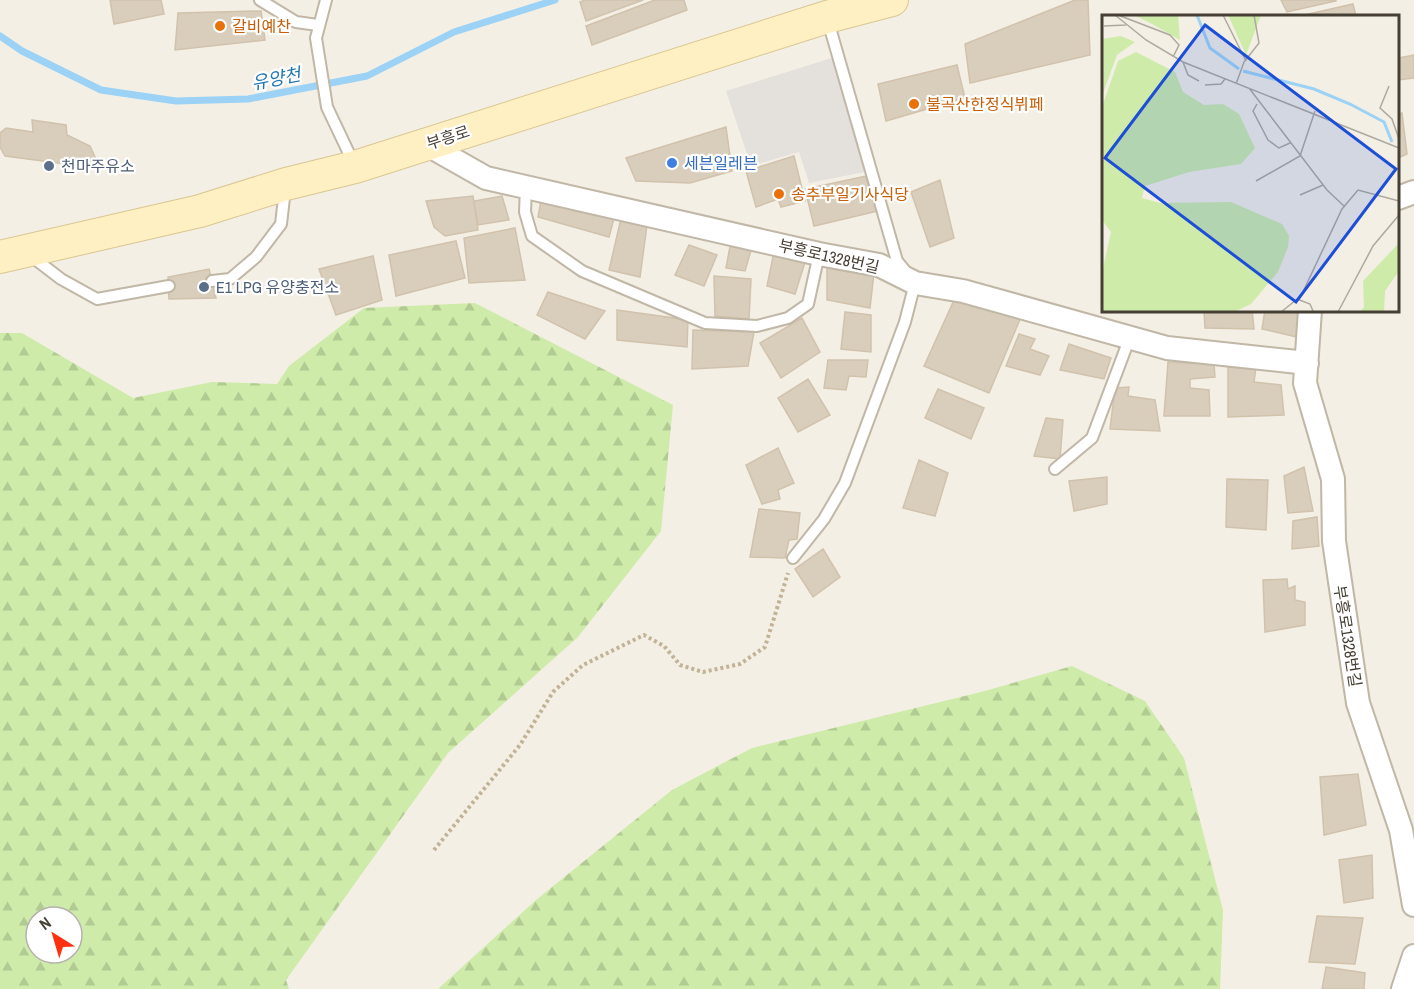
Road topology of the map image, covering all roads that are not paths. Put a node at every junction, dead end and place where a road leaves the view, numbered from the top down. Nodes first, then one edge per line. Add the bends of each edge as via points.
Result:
1 (260, 0) edge
2 (326, 0) edge
3 (892, 0) edge
4 (826, 17) junction
5 (318, 25) junction
6 (426, 144) junction
7 (355, 167) junction
8 (286, 184) junction
9 (526, 188) junction
10 (1414, 192) edge
11 (1399, 198) edge
12 (13, 254) edge
13 (819, 254) junction
14 (212, 281) dead end
15 (915, 283) junction
16 (169, 286) dead end
17 (1310, 312) edge
18 (1130, 338) junction
19 (1307, 363) junction
20 (1055, 469) dead end
21 (793, 558) road end
22 (1414, 905) edge

1 - 5 lane via 296,22
2 - 5 lane
3 - 4 main road, 부흥로
4 - 6 main road, 부흥로
4 - 15 lane via 897,261
5 - 7 lane via 316,38 327,107
6 - 7 main road, 부흥로
6 - 9 street, 부흥로1328번길 via 486,178
7 - 8 main road, 부흥로
8 - 12 main road, 부흥로 via 200,211
8 - 14 lane via 281,224 256,257 230,279
9 - 13 street, 부흥로1328번길
9 - 13 lane via 525,212 532,236 582,271 705,323 757,326 788,318 808,304
10 - 11 street
12 - 16 lane via 97,299
13 - 15 street, 부흥로1328번길 via 879,265
15 - 18 street, 부흥로1328번길 via 963,291
15 - 21 lane via 905,322 845,483 824,519
17 - 19 street, 부흥로1328번길
18 - 19 street, 부흥로1328번길 via 1167,348
18 - 20 lane via 1092,438
19 - 22 street, 부흥로1328번길 via 1305,383 1333,479 1334,541 1358,703 1401,830

